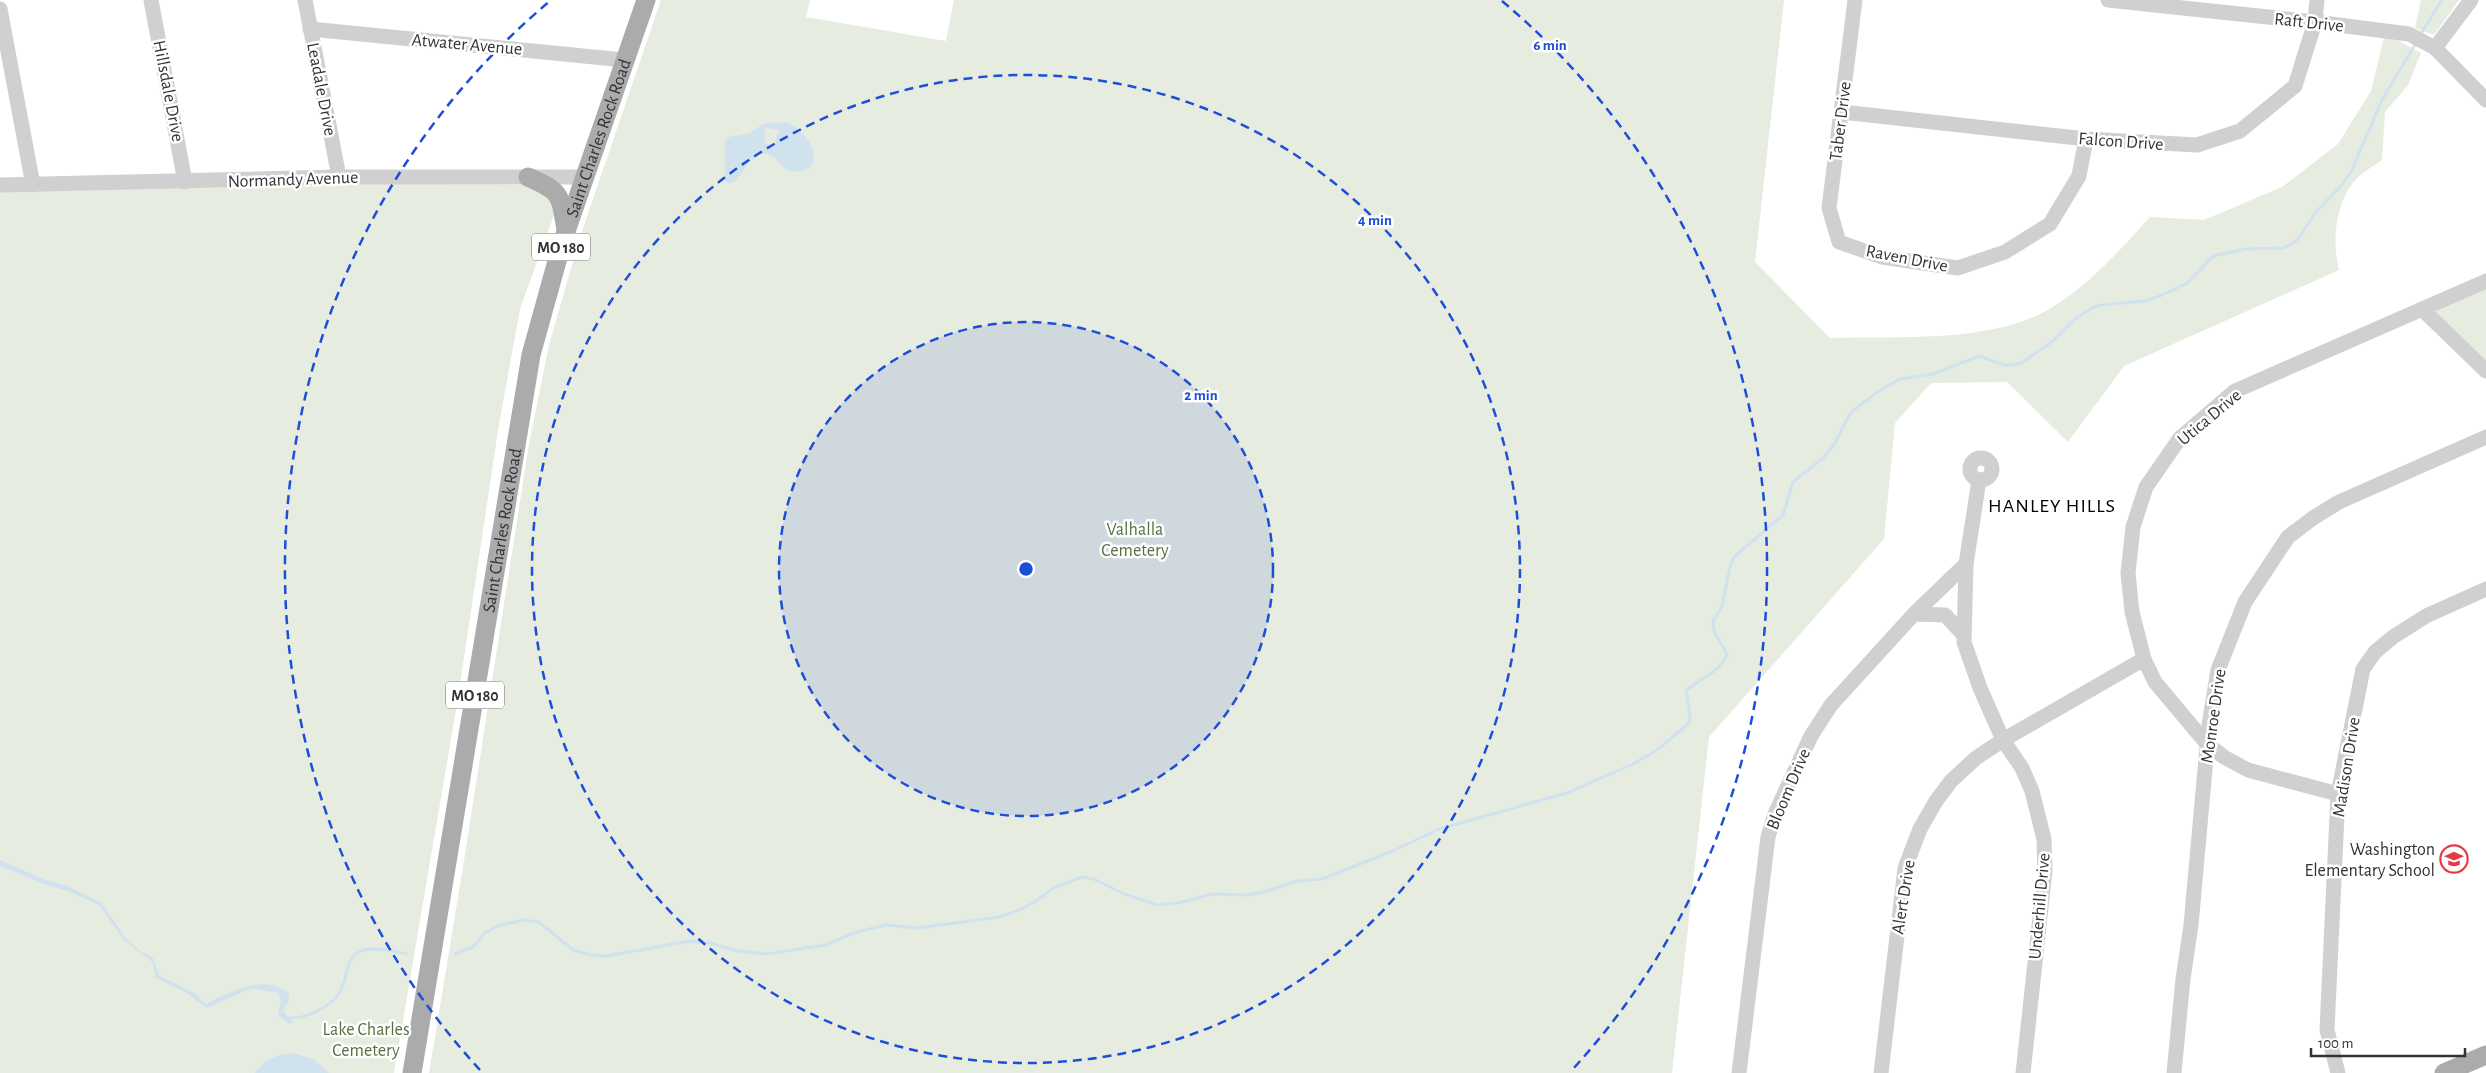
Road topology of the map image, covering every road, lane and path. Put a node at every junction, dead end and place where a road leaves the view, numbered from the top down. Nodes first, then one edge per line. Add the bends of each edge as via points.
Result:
1 (152, 0) edge
2 (305, 0) edge
3 (646, 0) edge
4 (1855, 0) edge
5 (2108, 0) edge
6 (2317, 0) edge
7 (2471, 0) edge
8 (0, 9) edge
9 (2315, 22) junction
10 (310, 29) junction
11 (2430, 45) junction
12 (624, 60) junction
13 (2486, 100) edge
14 (1842, 112) junction
15 (2086, 139) junction
16 (339, 177) junction
17 (528, 177) junction
18 (585, 177) junction
19 (186, 182) junction
20 (33, 184) junction
21 (0, 185) edge
22 (566, 232) junction
23 (1839, 242) joint
24 (2486, 281) edge
25 (2422, 309) junction
26 (2486, 371) edge
27 (2486, 437) edge
28 (1979, 480) dead end
29 (1966, 564) junction
30 (2486, 589) edge
31 (1914, 614) junction
32 (1964, 635) junction
33 (2144, 659) junction
34 (2003, 740) junction
35 (2207, 744) junction
36 (2338, 794) junction
37 (2486, 1054) edge
38 (412, 1073) edge
39 (1739, 1073) edge
40 (1881, 1073) edge
41 (2023, 1073) edge
42 (2174, 1073) edge
43 (2338, 1073) edge
44 (2444, 1073) edge

1 - 19 street, Hillsdale Drive
2 - 10 street, Leadale Drive
3 - 12 main road, Saint Charles Rock Road / MO 180
4 - 14 street, Taber Drive
5 - 9 street, Raft Drive
6 - 9 street, Falcon Drive
7 - 11 street
8 - 20 street
9 - 11 street, Raft Drive via 2409,34
9 - 15 street, Falcon Drive via 2295,86 2240,131 2192,146
10 - 12 street, Atwater Avenue
10 - 16 street, Leadale Drive
11 - 13 street, Raft Drive
12 - 18 main road, Saint Charles Rock Road / MO 180
14 - 15 street, Falcon Drive
14 - 23 street, Taber Drive via 1829,208
15 - 23 street, Raven Drive via 2079,176 2050,224 2004,252 1958,268 1882,257
16 - 17 street, Normandy Avenue
16 - 19 street, Normandy Avenue
17 - 18 street, Normandy Avenue
17 - 22 main road via 552,187 561,201
18 - 22 main road, Saint Charles Rock Road / MO 180
19 - 20 street, Normandy Avenue
20 - 21 street, Normandy Avenue
22 - 38 main road, Saint Charles Rock Road / MO 180 via 543,306 520,408
24 - 25 street, Utica Drive
25 - 26 street
25 - 33 street, Utica Drive via 2235,391 2180,438 2146,487 2133,527 2128,573 2132,612
27 - 35 street, Monroe Drive via 2340,502 2288,537 2245,602 2218,670
28 - 29 street, Underhill Drive
29 - 31 street, Bloom Drive
29 - 32 street, Underhill Drive
30 - 36 street, Madison Drive via 2426,616 2393,637 2363,669
31 - 32 street, Underhill Drive via 1945,615
31 - 39 street, Bloom Drive via 1831,705 1811,736 1775,814 1768,837
32 - 34 street, Underhill Drive via 1980,688
33 - 34 street, Alert Drive
33 - 35 street, Utica Drive via 2155,682
34 - 40 street, Alert Drive via 1976,758 1952,781 1936,801 1912,847 1900,899
34 - 41 street, Underhill Drive via 2022,768 2032,791 2044,839 2045,871
35 - 36 street, Utica Drive via 2248,770
35 - 42 street, Monroe Drive
36 - 43 street, Madison Drive via 2327,1021
37 - 44 main road

